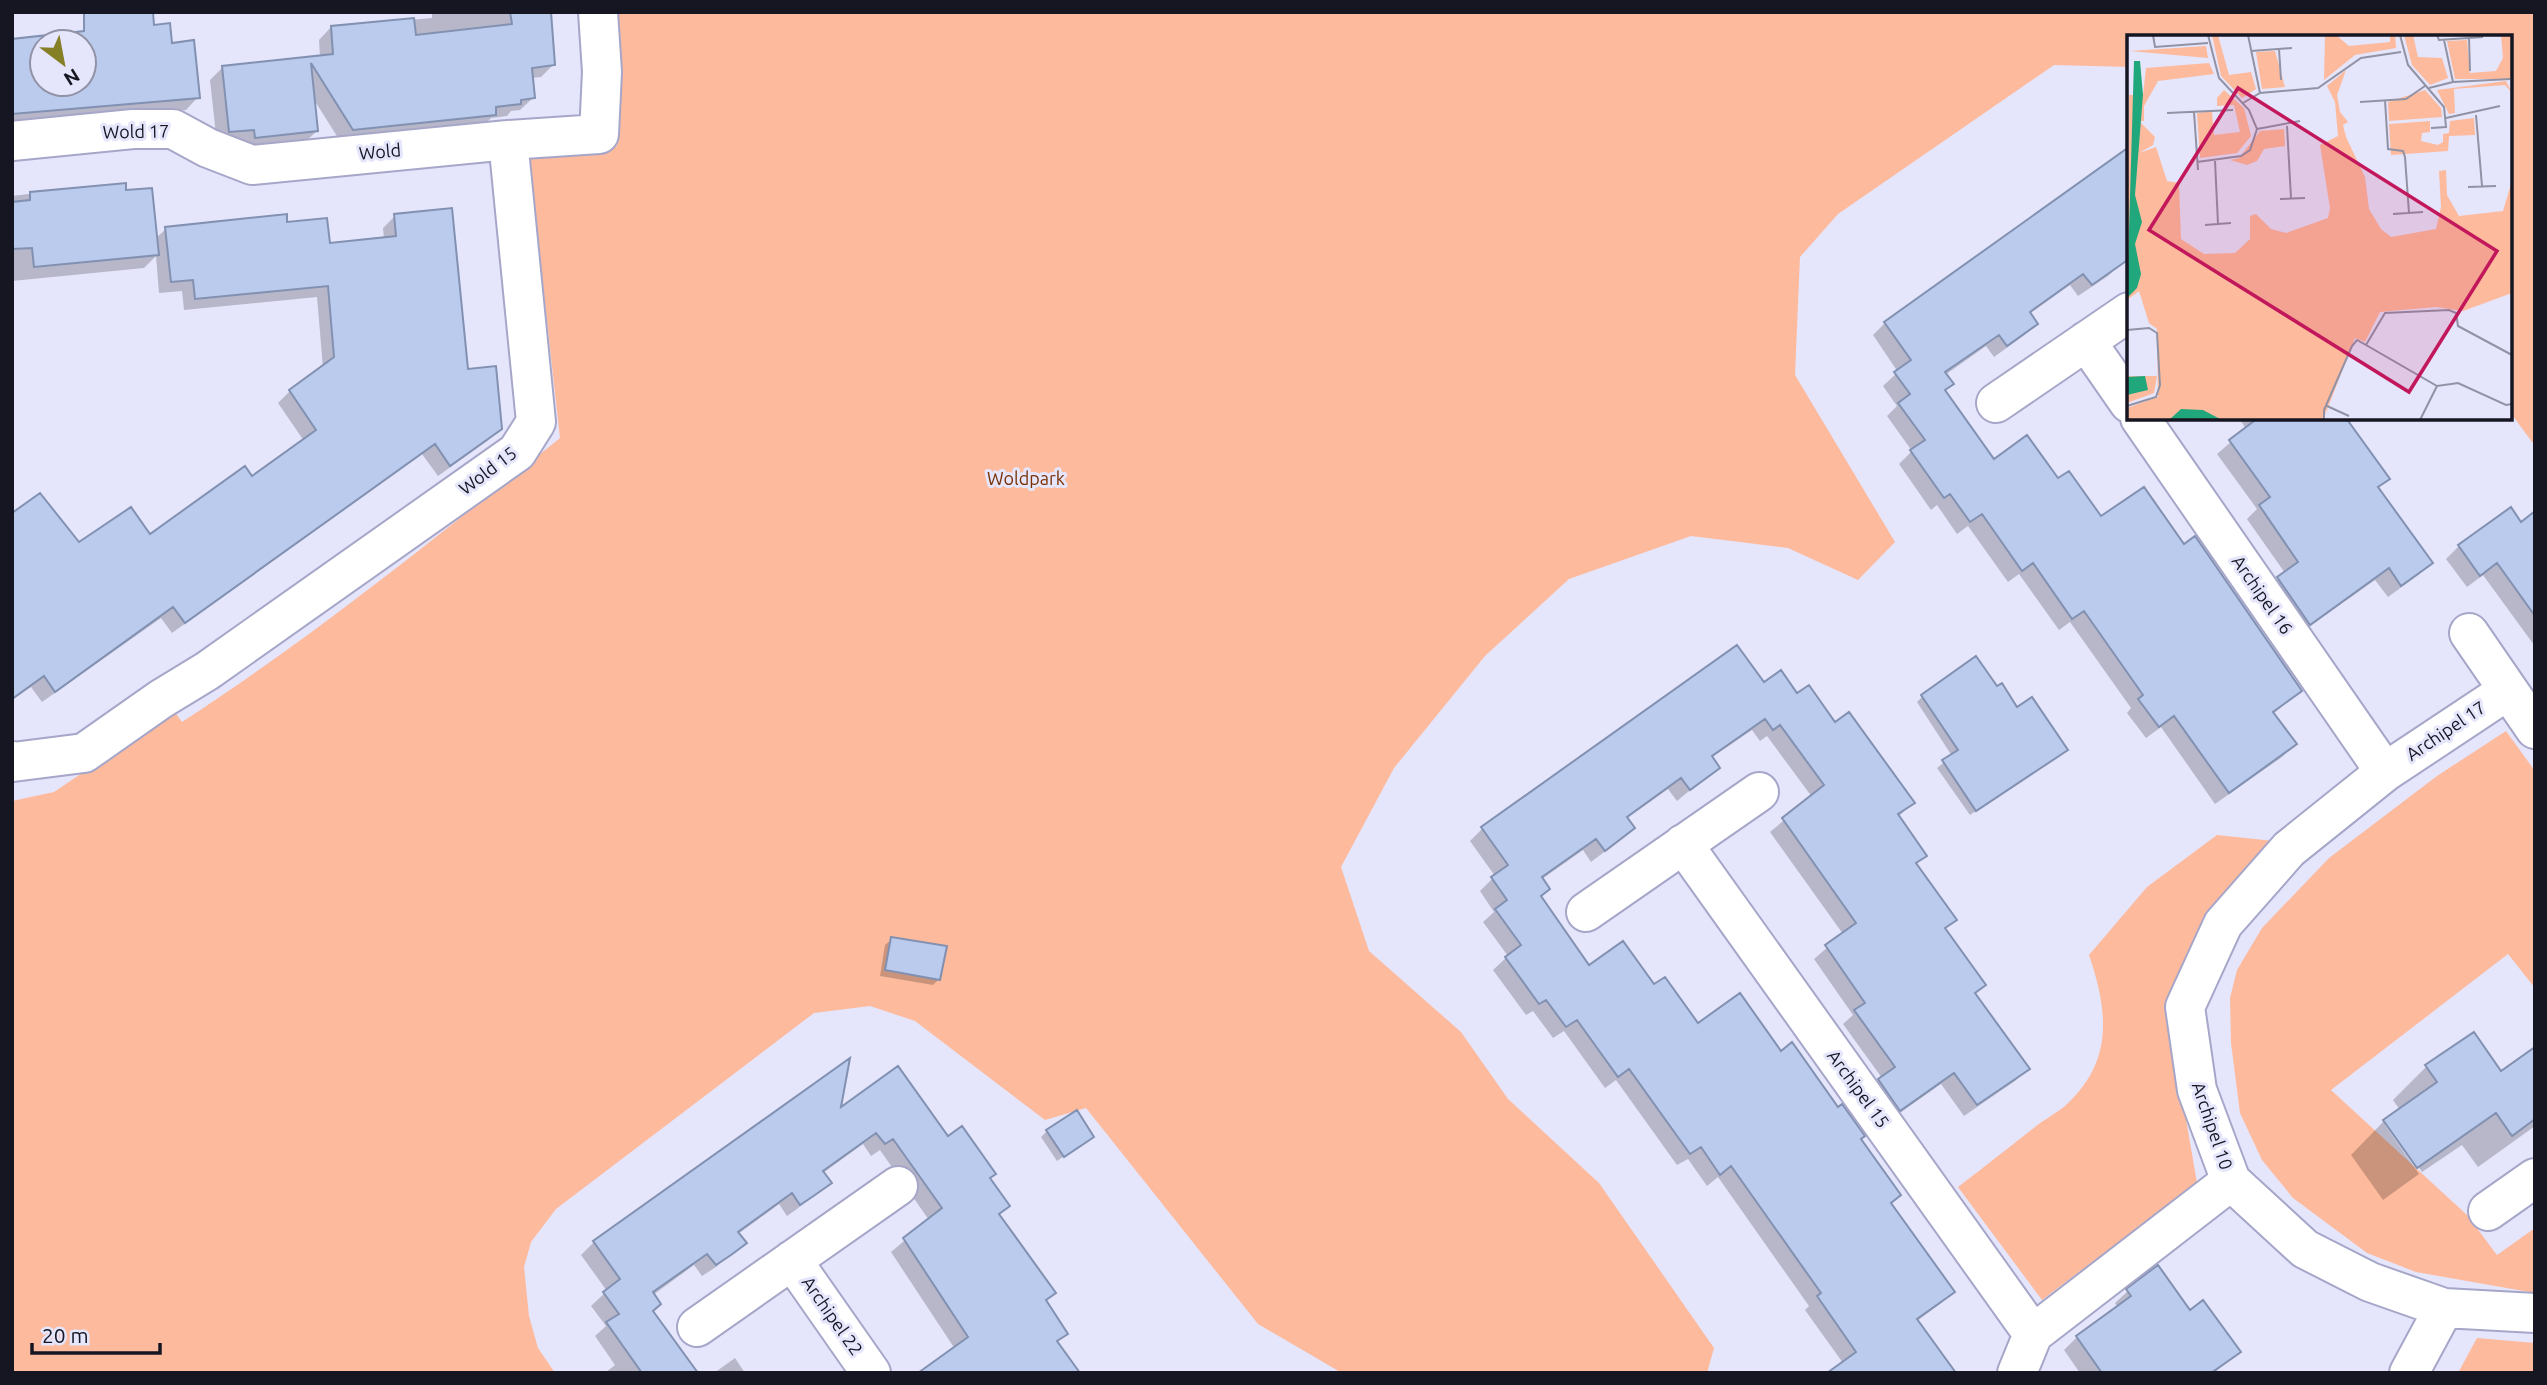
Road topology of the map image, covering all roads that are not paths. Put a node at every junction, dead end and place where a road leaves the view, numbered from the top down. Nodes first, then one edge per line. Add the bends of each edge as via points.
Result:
1 (598, 12) edge
2 (508, 140) junction
3 (12, 141) edge
4 (252, 165) joint
5 (2127, 313) edge
6 (2086, 341) junction
7 (2127, 400) edge
8 (1996, 404) dead end
9 (2141, 420) edge
10 (2469, 633) dead end
11 (2507, 691) junction
12 (2535, 729) edge
13 (12, 761) edge
14 (2385, 772) junction
15 (1759, 792) dead end
16 (1684, 844) junction
17 (1586, 912) dead end
18 (2535, 1178) edge
19 (2231, 1181) junction
20 (898, 1186) dead end
21 (2488, 1211) dead end
22 (792, 1260) junction
23 (2444, 1308) junction
24 (2535, 1313) edge
25 (696, 1326) dead end
26 (2033, 1334) junction
27 (871, 1373) edge
28 (2017, 1373) edge
29 (2409, 1373) edge

1 - 2 street via 602,72 598,134
2 - 4 street, Wold
2 - 13 street, Wold 15 via 536,422 517,452 84,753
3 - 4 street, Wold 17 via 173,129
5 - 6 street
6 - 7 street
6 - 8 street
9 - 14 street, Archipel 16
10 - 11 street
11 - 12 street
11 - 14 street, Archipel 17
14 - 19 street, Archipel 10 via 2289,849 2223,924 2185,1007 2197,1090
15 - 16 street
16 - 17 street
16 - 26 street, Archipel 15
18 - 21 street
19 - 23 street, Archipel 10 via 2305,1249 2370,1282
19 - 26 street
20 - 22 street, Archipel 22
22 - 25 street, Archipel 22
22 - 27 street, Archipel 22
23 - 24 street, Archipel 10
23 - 29 street
26 - 28 street

